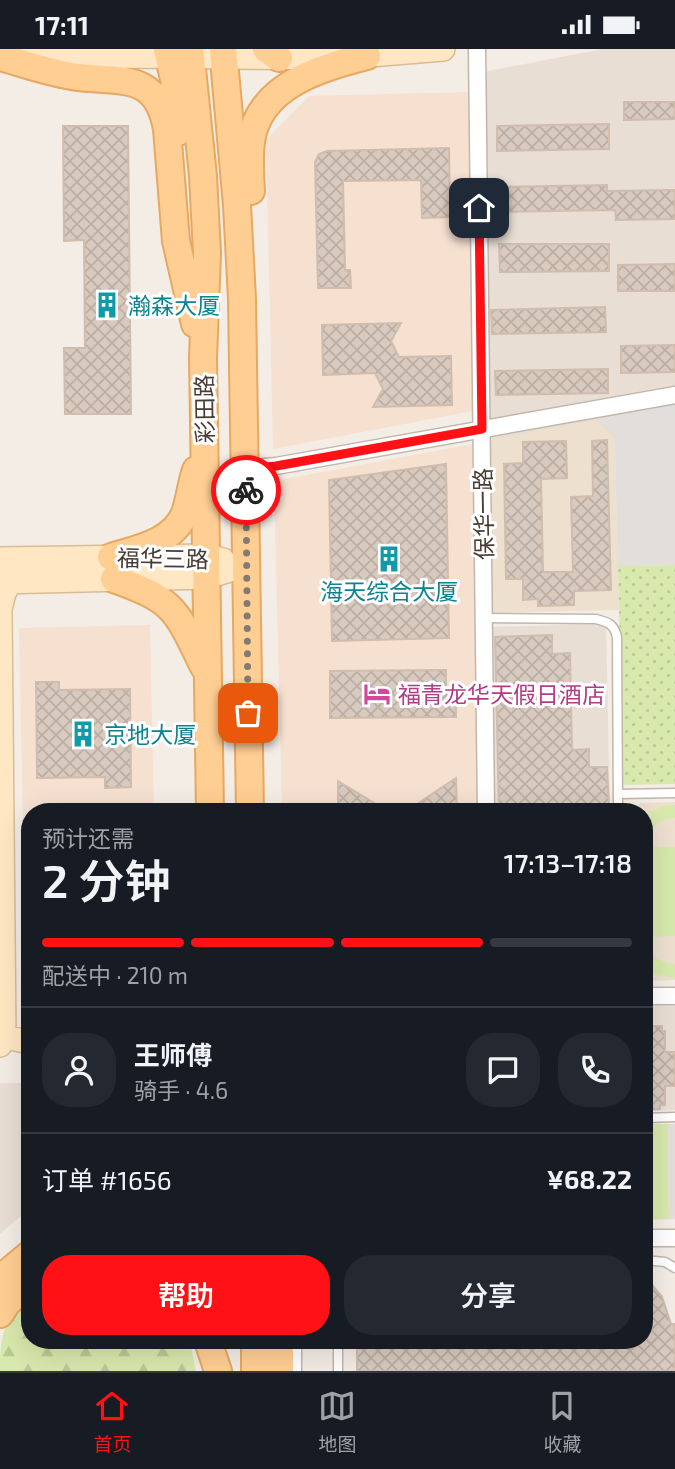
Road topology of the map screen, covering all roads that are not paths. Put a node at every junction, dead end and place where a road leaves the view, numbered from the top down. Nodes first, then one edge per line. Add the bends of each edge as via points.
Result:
1 (443, 49) edge
2 (477, 49) edge
3 (223, 52) edge
4 (180, 53) edge
5 (273, 53) edge
6 (367, 56) junction
7 (2, 58) edge
8 (240, 262) junction
9 (205, 299) junction
10 (202, 358) junction
11 (675, 395) edge
12 (482, 429) junction
13 (205, 449) junction
14 (245, 457) junction
15 (0, 559) edge
16 (246, 565) junction
17 (206, 566) junction
18 (112, 568) junction
19 (5, 582) edge
20 (484, 618) junction
21 (208, 674) junction
22 (675, 793) edge
23 (618, 794) junction
24 (210, 803) edge
25 (250, 803) edge
26 (486, 803) edge
27 (618, 803) edge
28 (653, 996) edge
29 (675, 996) edge
30 (1, 1040) edge
31 (21, 1041) edge
32 (675, 1117) edge
33 (653, 1118) edge
34 (653, 1238) edge
35 (675, 1238) edge
36 (653, 1261) edge
37 (21, 1262) edge
38 (675, 1268) edge
39 (0, 1279) edge
40 (21, 1291) edge
41 (0, 1314) edge
42 (211, 1349) edge
43 (220, 1349) edge
44 (255, 1349) edge
45 (281, 1349) edge
46 (297, 1349) edge
47 (338, 1349) edge
48 (219, 1371) edge
49 (255, 1371) edge
50 (280, 1371) edge
51 (297, 1371) edge
52 (338, 1371) edge

1 - 6 street
2 - 12 street, 保华一路
3 - 4 street
3 - 5 street
3 - 8 main road, 彩田路
4 - 7 street
4 - 9 main road, 彩田路 via 203,176
5 - 6 street
6 - 8 main road via 297,79 267,106 251,140 251,205
7 - 10 main road via 58,73 124,79 147,90 158,103 167,129 176,241
8 - 14 main road, 彩田路
9 - 10 main road, 彩田路
9 - 14 main road via 225,337
10 - 13 main road, 彩田路
11 - 12 street
12 - 14 street via 276,466
12 - 20 street, 保华一路
13 - 17 main road, 彩田路
13 - 18 main road via 177,525
14 - 16 main road, 彩田路
15 - 18 street, 福华三路
16 - 17 street, 福华三路
16 - 25 main road, 彩田路
17 - 18 street, 福华三路
17 - 21 main road, 彩田路
18 - 19 street, 福华三路
18 - 21 main road via 173,608
19 - 30 street via 0,609
20 - 23 lane via 596,619 615,628
20 - 26 street, 保华一路
21 - 24 main road, 彩田路
22 - 23 lane
23 - 27 lane
28 - 29 street
30 - 31 street
32 - 33 lane
34 - 35 street
36 - 38 lane
37 - 39 main road
40 - 41 main road
42 - 48 main road
43 - 48 main road
44 - 49 main road
45 - 50 main road
46 - 51 lane
47 - 52 lane

